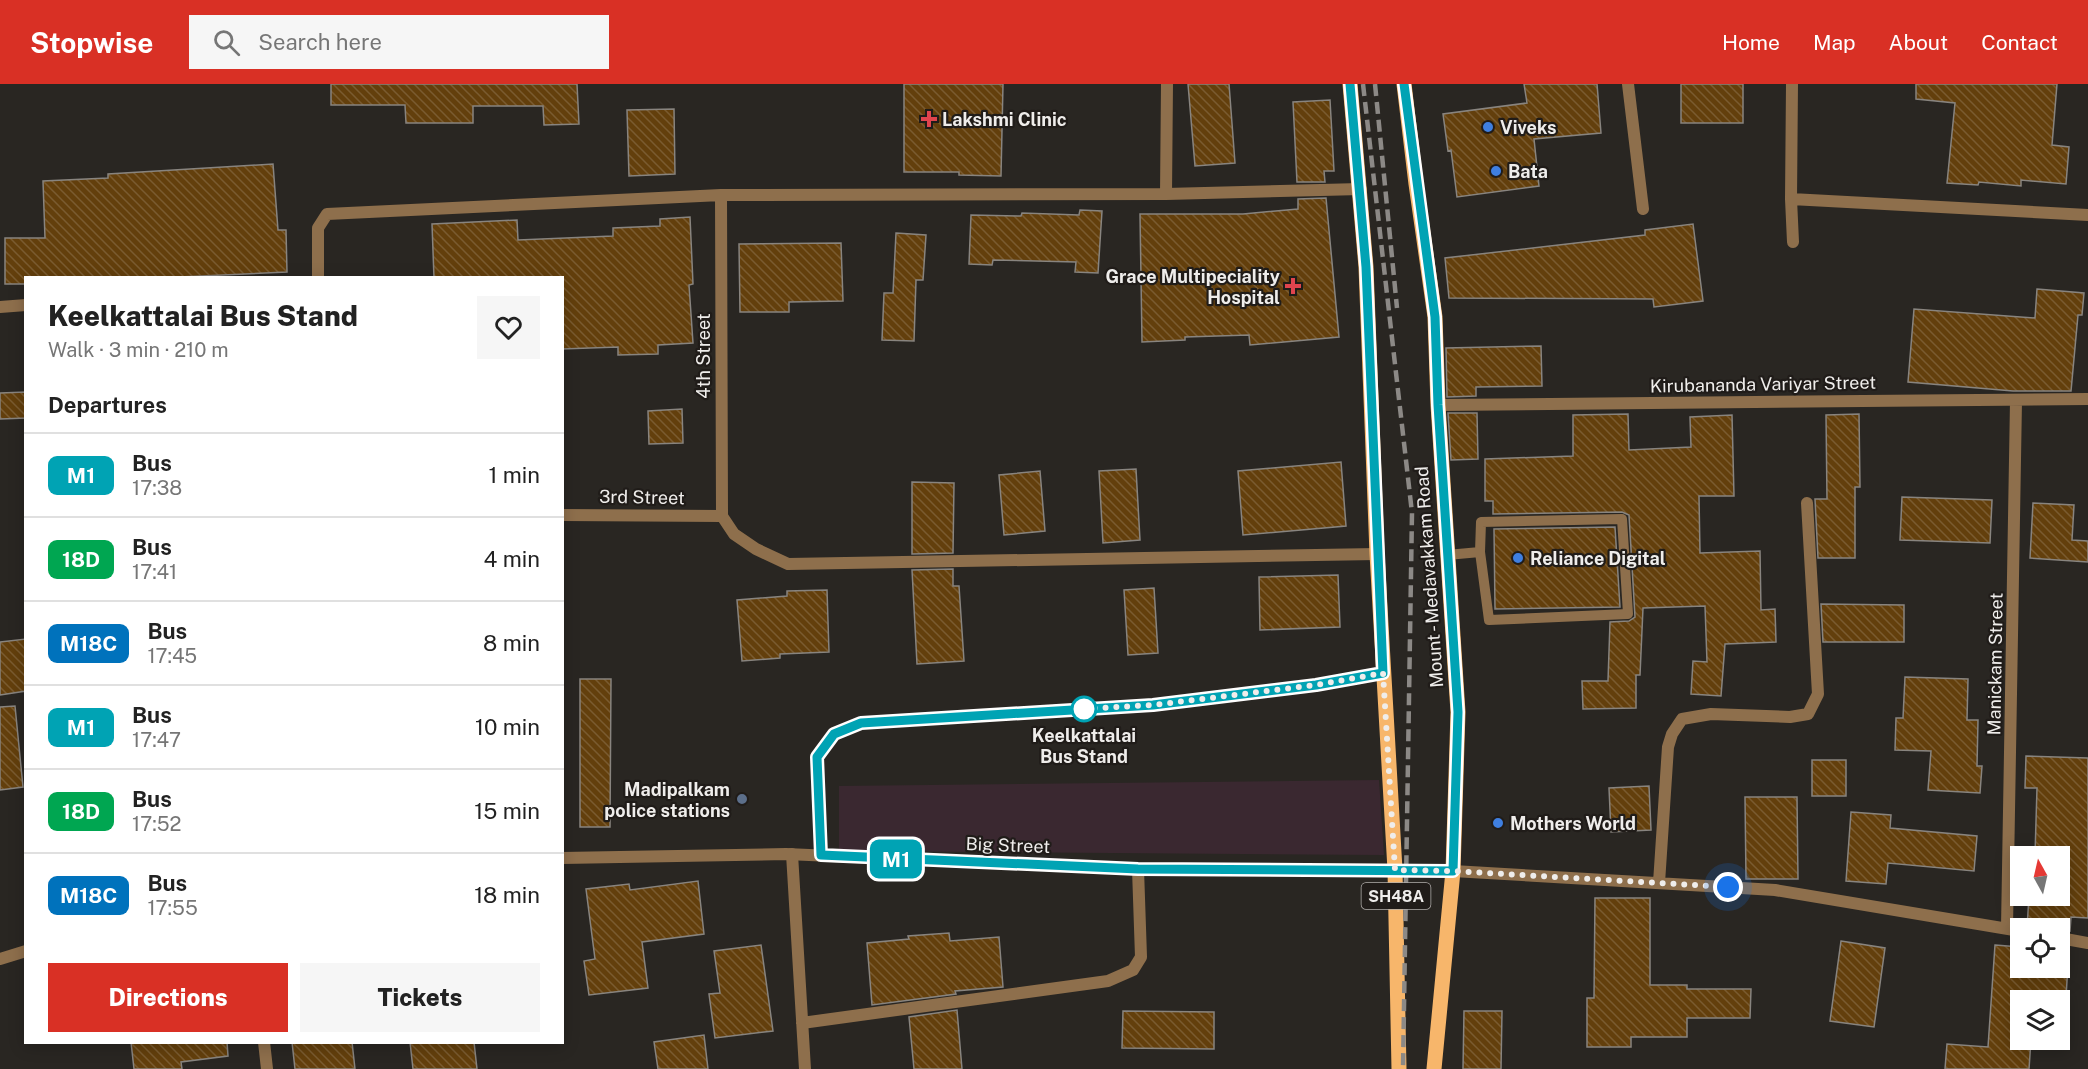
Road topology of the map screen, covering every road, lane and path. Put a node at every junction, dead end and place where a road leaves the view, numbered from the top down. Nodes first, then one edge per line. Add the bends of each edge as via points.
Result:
1 (1167, 84) edge
2 (1350, 84) edge
3 (1404, 84) edge
4 (1628, 84) edge
5 (1792, 84) edge
6 (1361, 189) junction
7 (1166, 194) junction
8 (721, 195) junction
9 (1791, 199) junction
10 (1643, 209) dead end
11 (2088, 215) edge
12 (1793, 242) dead end
13 (318, 276) edge
14 (24, 305) edge
15 (0, 307) edge
16 (2088, 399) edge
17 (2016, 401) junction
18 (1438, 405) junction
19 (1807, 503) dead end
20 (564, 515) edge
21 (722, 516) junction
22 (1480, 552) junction
23 (1377, 554) junction
24 (1447, 555) junction
25 (1383, 673) junction
26 (792, 854) junction
27 (821, 855) junction
28 (564, 858) edge
29 (1138, 869) junction
30 (1395, 870) junction
31 (1453, 871) junction
32 (1659, 883) junction
33 (2007, 928) junction
34 (2010, 928) edge
35 (2070, 940) edge
36 (2088, 943) edge
37 (24, 952) edge
38 (0, 959) edge
39 (802, 1023) junction
40 (264, 1044) edge
41 (267, 1069) edge
42 (805, 1069) edge
43 (1399, 1069) edge
44 (1434, 1069) edge

1 - 7 street
2 - 6 main road, SH48A
3 - 18 main road, Mount - Medavakkam Road / SH48A via 1435,317
4 - 10 street
5 - 9 street
6 - 7 street
6 - 23 main road, SH48A
7 - 8 street
8 - 13 street via 327,214 318,228
8 - 21 street, 4th Street
9 - 11 street
9 - 12 street
14 - 15 street
16 - 17 street, Kirubananda Variyar Street
17 - 18 street, Kirubananda Variyar Street
17 - 33 street, Manickam Street
18 - 24 main road, Mount - Medavakkam Road / SH48A
19 - 32 street via 1818,694 1808,714 1712,714 1683,719 1668,747
20 - 21 street, 3rd Street
21 - 23 street via 734,534 788,564
22 - 22 lane via 1480,522 1622,519 1628,614 1489,620
22 - 24 lane
23 - 25 main road, SH48A
24 - 31 main road, Mount - Medavakkam Road / SH48A via 1458,712
25 - 27 lane via 1153,705 861,723 834,734 817,757
25 - 30 main road, SH48A
26 - 27 street, Big Street
26 - 28 street, Big Street
26 - 39 street
27 - 29 street, Big Street
29 - 30 street, Big Street
29 - 39 street via 1141,957 1133,970 1108,981
30 - 31 street, Big Street
30 - 43 main road, SH48A
31 - 32 street, Big Street
31 - 44 main road, Mount - Medavakkam Road / SH48A
32 - 33 street, Big Street via 1775,890
33 - 34 street, Big Street
35 - 36 street
37 - 38 street
39 - 42 street
40 - 41 street

